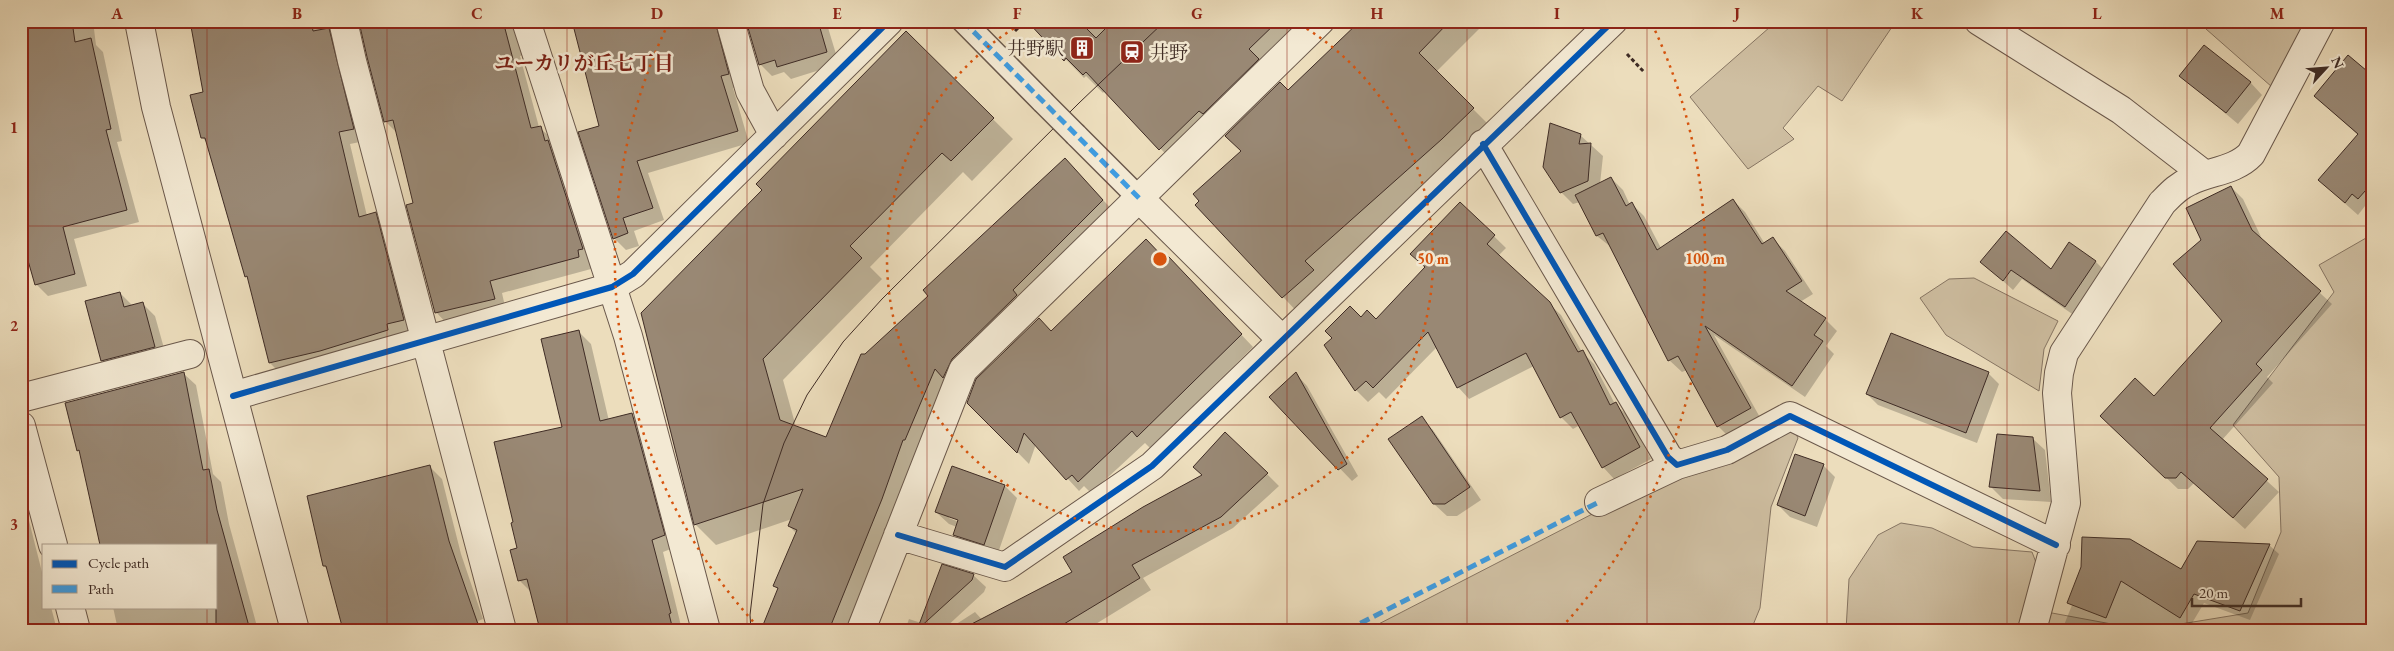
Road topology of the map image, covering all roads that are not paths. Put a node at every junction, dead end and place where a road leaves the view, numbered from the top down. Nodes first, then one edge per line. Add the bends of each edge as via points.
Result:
1 (139, 21) edge
2 (343, 21) edge
3 (526, 21) edge
4 (730, 21) edge
5 (889, 21) edge
6 (963, 21) edge
7 (1320, 21) edge
8 (1613, 21) edge
9 (1978, 21) edge
10 (2322, 21) edge
11 (774, 134) junction
12 (1483, 144) junction
13 (2205, 175) junction
14 (1139, 198) junction
15 (612, 287) junction
16 (1281, 339) junction
17 (427, 341) junction
18 (190, 354) dead end
19 (233, 396) junction
20 (21, 398) edge
21 (21, 426) edge
22 (1677, 465) junction
23 (1599, 502) dead end
24 (898, 535) junction
25 (53, 544) edge
26 (2056, 545) junction
27 (70, 608) edge
28 (76, 630) edge
29 (295, 630) edge
30 (502, 630) edge
31 (706, 630) edge
32 (861, 630) edge
33 (2032, 630) edge

1 - 19 street via 156,107
2 - 17 street
3 - 15 street
4 - 11 street via 750,91
5 - 11 street
6 - 14 street, bridge
7 - 14 street
8 - 12 street
9 - 13 street via 2121,110
10 - 13 street via 2251,154 2242,163
11 - 15 street via 633,274
12 - 16 street
12 - 22 street via 1668,457
13 - 26 street via 2177,188 2162,203 2064,353 2057,393 2066,503
14 - 16 street
14 - 24 street via 963,370
15 - 17 street
15 - 31 street
16 - 24 street via 1152,466 1005,566
17 - 19 street
17 - 30 street
18 - 20 street
19 - 29 street
21 - 25 street
22 - 23 street
22 - 26 street via 1727,450 1790,416
24 - 32 street
26 - 33 street
27 - 28 street

